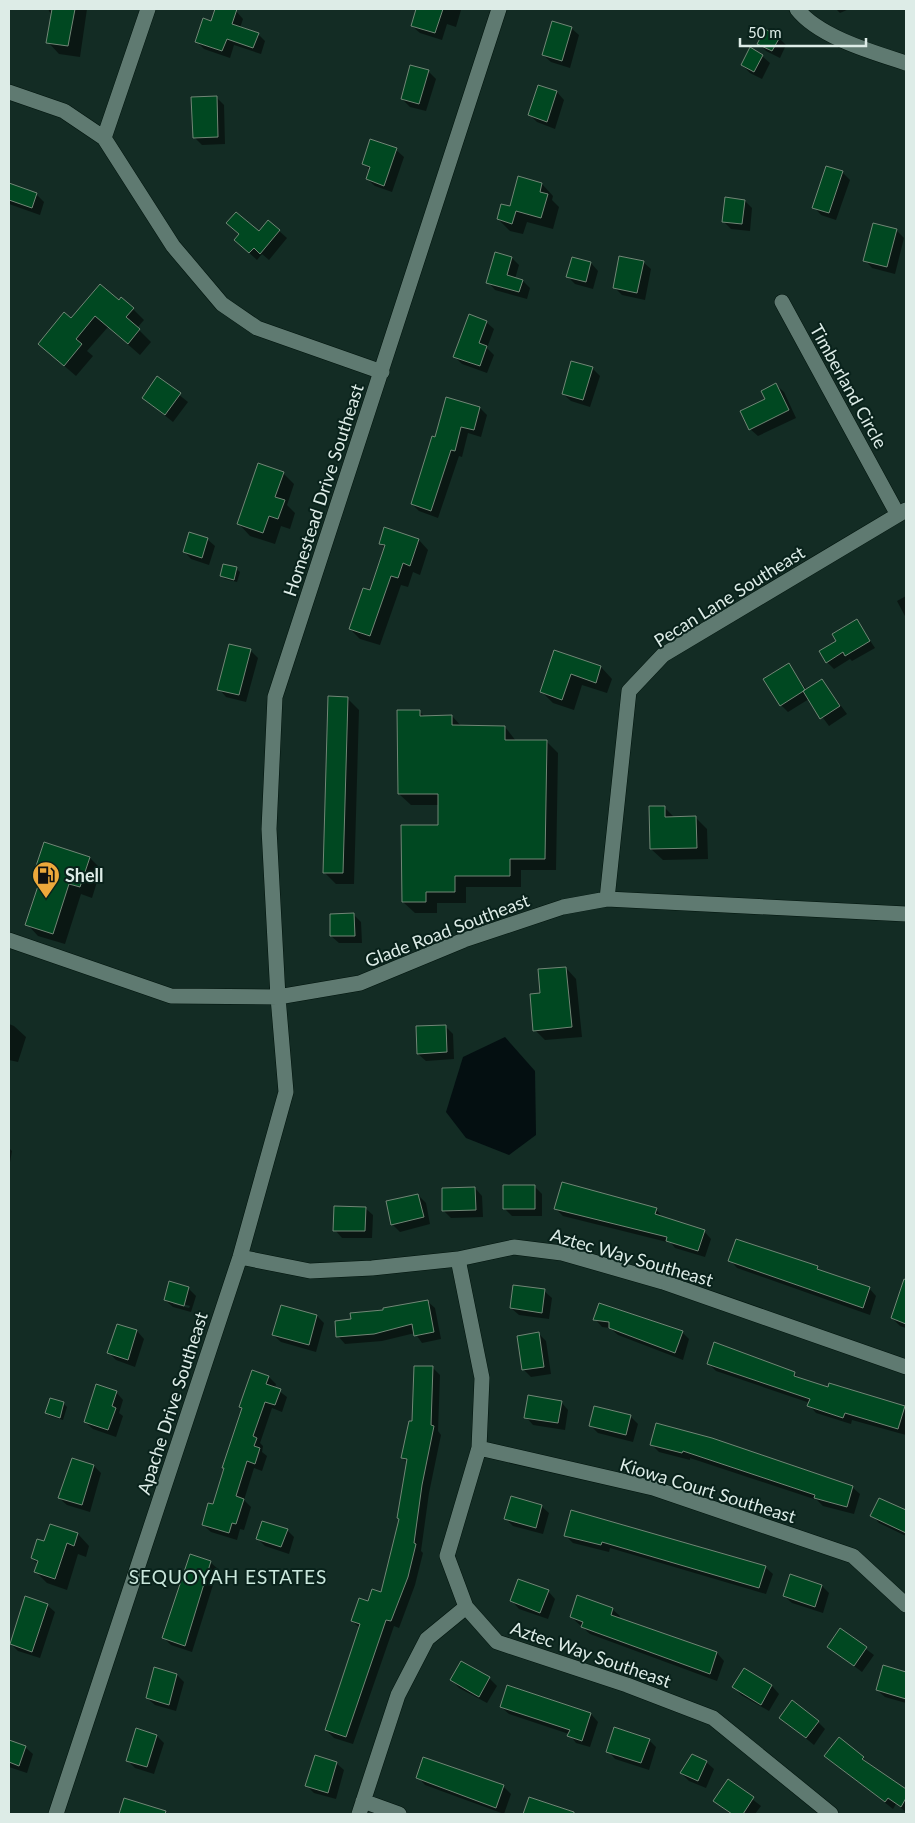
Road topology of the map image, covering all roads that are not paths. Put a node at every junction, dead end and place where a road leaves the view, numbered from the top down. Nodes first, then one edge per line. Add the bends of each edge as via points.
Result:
1 (148, 9) edge
2 (498, 9) edge
3 (797, 9) edge
4 (906, 63) edge
5 (9, 92) edge
6 (104, 138) junction
7 (782, 302) dead end
8 (382, 372) junction
9 (902, 512) edge
10 (607, 899) junction
11 (906, 914) edge
12 (9, 940) edge
13 (278, 996) junction
14 (240, 1257) junction
15 (458, 1259) junction
16 (906, 1367) edge
17 (479, 1448) junction
18 (906, 1605) edge
19 (466, 1607) junction
20 (361, 1808) edge
21 (56, 1814) edge
22 (399, 1814) edge
23 (831, 1814) edge

1 - 6 street
2 - 8 street, Homestead Drive Southeast
3 - 4 street via 806,20 826,32
5 - 6 street via 64,111
6 - 8 street via 173,246 222,304 257,328
7 - 9 street, Timberland Circle
8 - 13 street, Homestead Drive Southeast via 275,697 269,829
9 - 10 street, Pecan Lane Southeast via 663,655 629,691
10 - 11 street, Glade Road Southeast
10 - 13 street, Glade Road Southeast via 563,907 464,940 360,983
12 - 13 street, Glade Road Southeast via 171,996
13 - 14 street, Apache Drive Southeast via 286,1092
14 - 15 street, Aztec Way Southeast via 310,1271
14 - 21 street, Apache Drive Southeast
15 - 16 street, Aztec Way Southeast via 514,1247 562,1253 663,1282
15 - 17 street, Aztec Way Southeast via 482,1378
17 - 18 street, Kiowa Court Southeast via 653,1488 853,1556
17 - 19 street, Aztec Way Southeast via 447,1556
19 - 20 street via 427,1639 398,1695
19 - 23 street, Aztec Way Southeast via 497,1642 627,1685 713,1718
20 - 22 street

